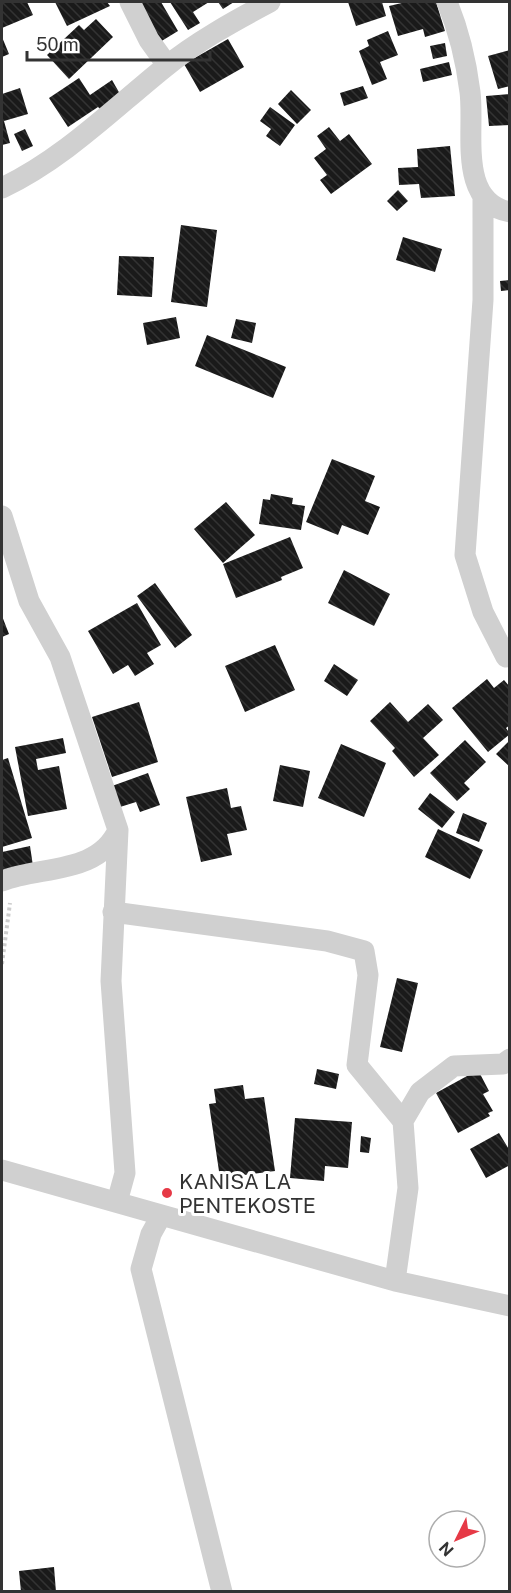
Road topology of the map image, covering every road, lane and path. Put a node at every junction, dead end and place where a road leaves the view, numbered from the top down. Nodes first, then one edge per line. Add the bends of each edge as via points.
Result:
1 (130, 2) edge
2 (270, 2) edge
3 (447, 2) edge
4 (167, 65) junction
5 (2, 188) edge
6 (483, 198) junction
7 (510, 212) edge
8 (2, 516) edge
9 (506, 657) dead end
10 (118, 830) junction
11 (7, 879) edge
12 (113, 912) junction
13 (2, 964) edge
14 (510, 1059) edge
15 (403, 1121) junction
16 (2, 1170) edge
17 (117, 1202) junction
18 (161, 1216) junction
19 (395, 1281) junction
20 (510, 1306) edge
21 (222, 1592) edge

1 - 4 street
2 - 4 street
3 - 6 street via 459,33 470,93 472,170
4 - 5 street via 68,147
6 - 7 street via 494,209
6 - 9 street via 483,300 465,555 483,612
8 - 10 street via 29,601 60,657
10 - 11 street via 103,852 68,867
10 - 12 street
11 - 13 path
12 - 15 street via 327,941 364,951 368,975 357,1065
12 - 17 street via 111,981 125,1173
14 - 15 street via 503,1065 454,1066 420,1092
15 - 19 street via 408,1188
16 - 17 street
17 - 18 street
18 - 19 street
18 - 21 street via 151,1234 141,1269
19 - 20 street

